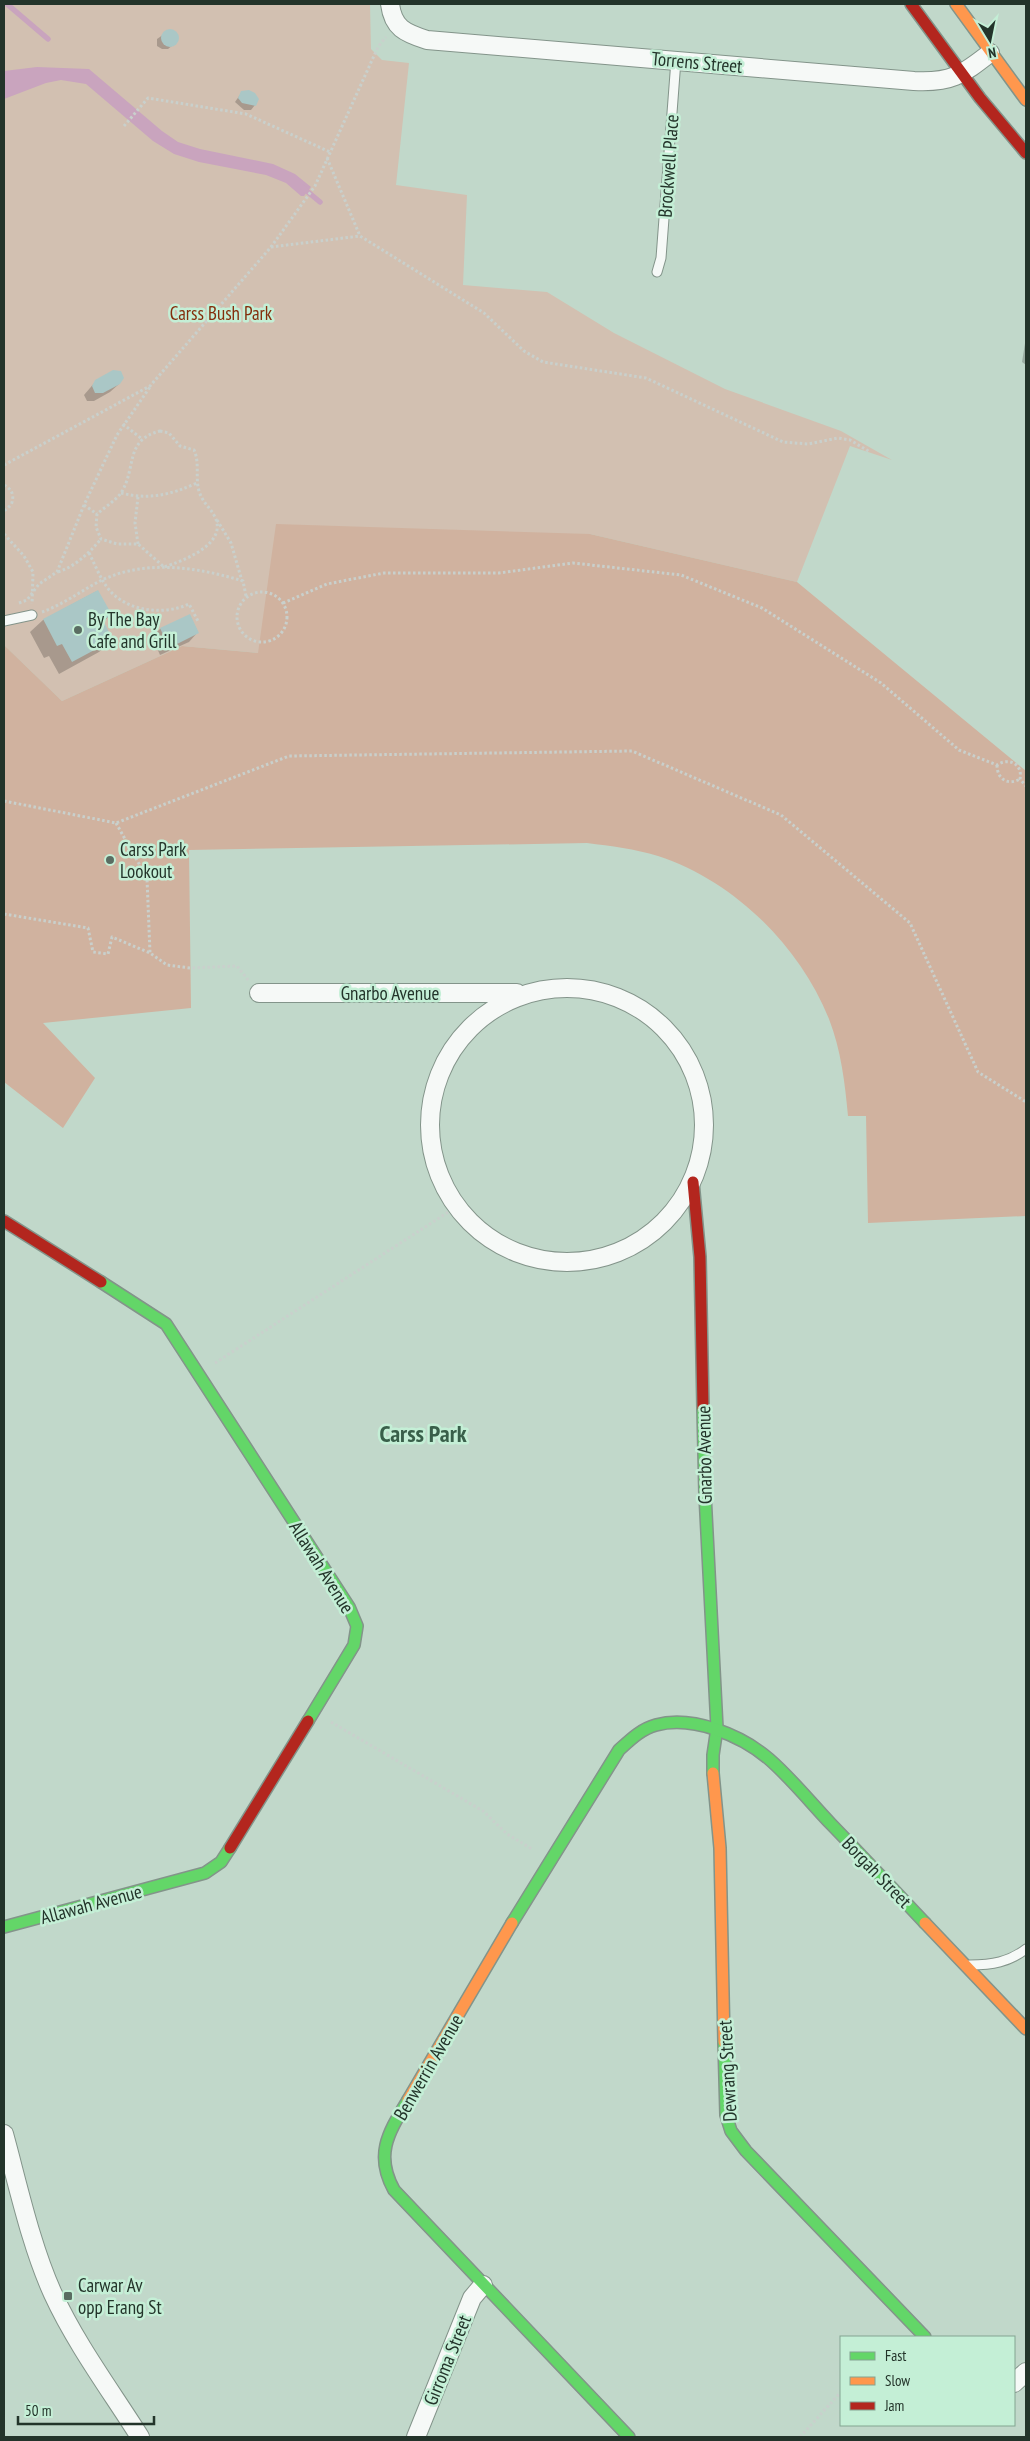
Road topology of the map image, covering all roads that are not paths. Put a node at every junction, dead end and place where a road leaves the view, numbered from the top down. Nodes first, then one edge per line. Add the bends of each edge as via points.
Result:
1 (390, 4) edge
2 (911, 4) edge
3 (956, 4) edge
4 (990, 53) junction
5 (676, 60) junction
6 (964, 74) junction
7 (1026, 100) edge
8 (1026, 153) edge
9 (658, 272) dead end
10 (32, 615) road end
11 (4, 621) edge
12 (259, 993) road end
13 (520, 993) junction
14 (693, 1182) junction
15 (4, 1221) edge
16 (716, 1728) junction
17 (4, 1927) edge
18 (1026, 1949) edge
19 (965, 1965) junction
20 (1026, 2029) edge
21 (4, 2134) edge
22 (483, 2285) junction
23 (924, 2336) edge
24 (1026, 2372) edge
25 (1015, 2383) edge
26 (140, 2437) edge
27 (416, 2437) edge
28 (629, 2437) edge

1 - 5 street, Torrens Street via 398,26 427,40
2 - 6 main road
3 - 4 main road
4 - 6 street, Torrens Street
4 - 7 main road
5 - 6 street, Torrens Street via 932,82
5 - 9 lane, Brockwell Place
6 - 8 main road
10 - 11 lane
12 - 13 street, Gnarbo Avenue
13 - 14 street, Gnarbo Avenue via 566,989 598,993 636,1007 668,1033 694,1074 704,1115 701,1164
13 - 14 street, Gnarbo Avenue via 478,1017 463,1033 442,1067 436,1084 430,1126 435,1167 456,1207 470,1224 486,1237 522,1254 563,1263 583,1262 613,1254 640,1241 672,1214
14 - 16 main road, Gnarbo Avenue via 700,1257 705,1494
15 - 17 main road, Allawah Avenue via 166,1324 349,1607 357,1626 354,1645 227,1854 214,1867 193,1877
16 - 19 main road, Borgah Street via 768,1758
16 - 22 main road, Benwerrin Avenue via 680,1721 647,1726 619,1750 550,1859 388,2134 384,2147 384,2171 392,2188
16 - 23 main road, Dewrang Street via 714,1793 720,1848 728,2125 746,2151
18 - 19 lane via 997,1964
19 - 20 main road, Borgah Street
21 - 26 street via 53,2295
22 - 27 street, Girroma Street via 472,2298
22 - 28 main road, Benwerrin Avenue
24 - 25 street

